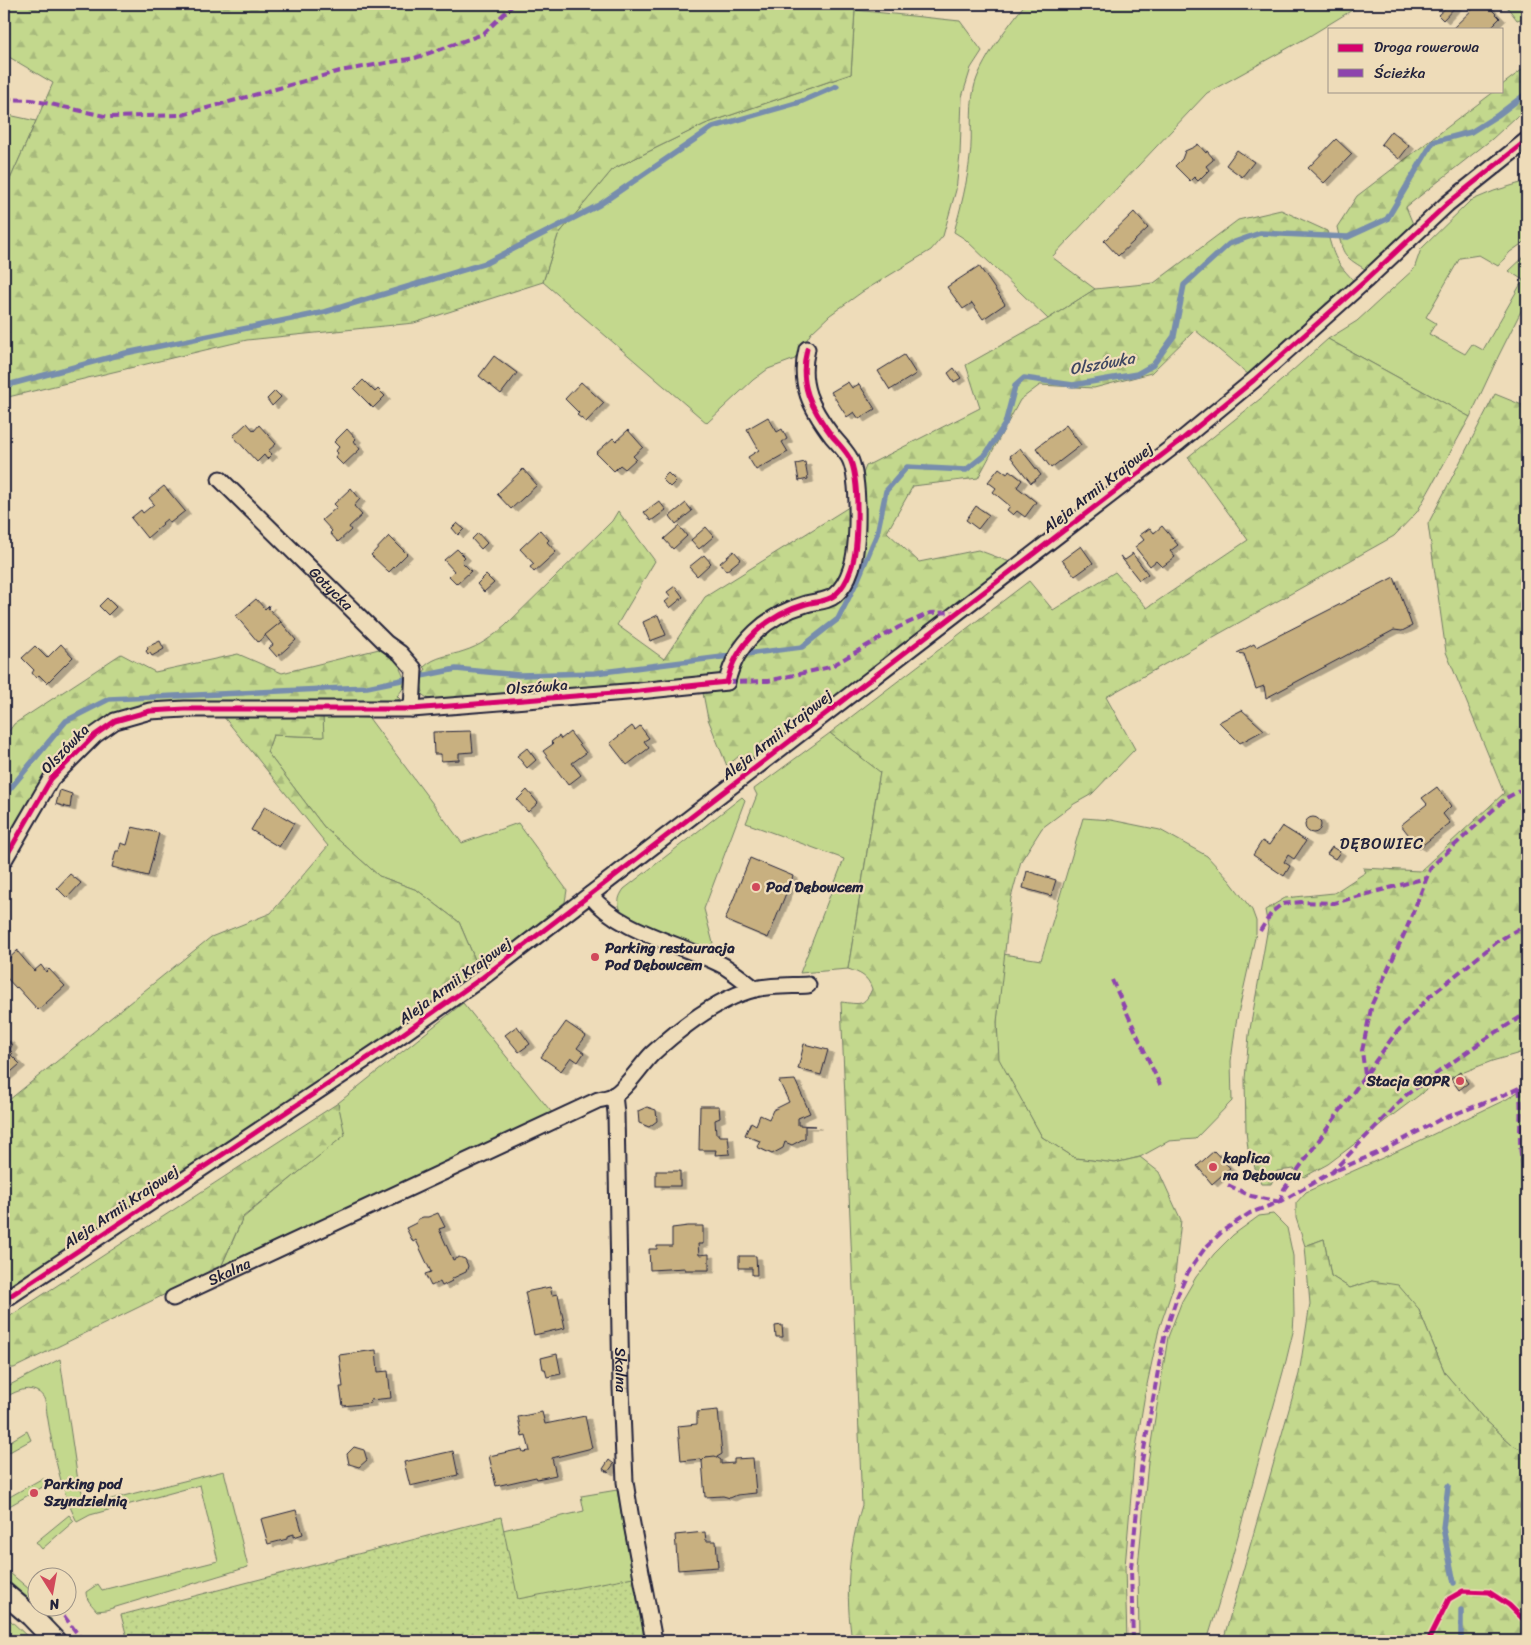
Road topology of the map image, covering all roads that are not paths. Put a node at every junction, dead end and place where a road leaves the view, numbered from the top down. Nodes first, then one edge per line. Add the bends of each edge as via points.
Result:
1 (1527, 140) edge
2 (807, 349) dead end
3 (220, 480) dead end
4 (413, 702) junction
5 (4, 860) edge
6 (590, 895) junction
7 (808, 985) dead end
8 (755, 990) junction
9 (614, 1095) junction
10 (173, 1298) dead end
11 (4, 1300) edge
12 (4, 1593) edge
13 (56, 1641) edge
14 (654, 1641) edge

1 - 6 street, Aleja Armii Krajowej via 1447,204 1254,380 1178,442
2 - 4 street, Olszówka via 803,364 809,400 849,457 854,470 857,503 853,561 843,586 835,595 792,608 761,627 740,648 730,667 727,682 640,692
3 - 4 street, Gotycka via 406,659 414,669
4 - 5 street, Olszówka via 150,711 116,721 95,735 51,779
6 - 8 street via 623,922 724,966
6 - 11 street, Aleja Armii Krajowej via 410,1030
7 - 8 street, Skalna
8 - 9 street, Skalna via 734,996 678,1032 650,1056
9 - 10 street, Skalna
9 - 14 street, Skalna via 625,1482
12 - 13 street

